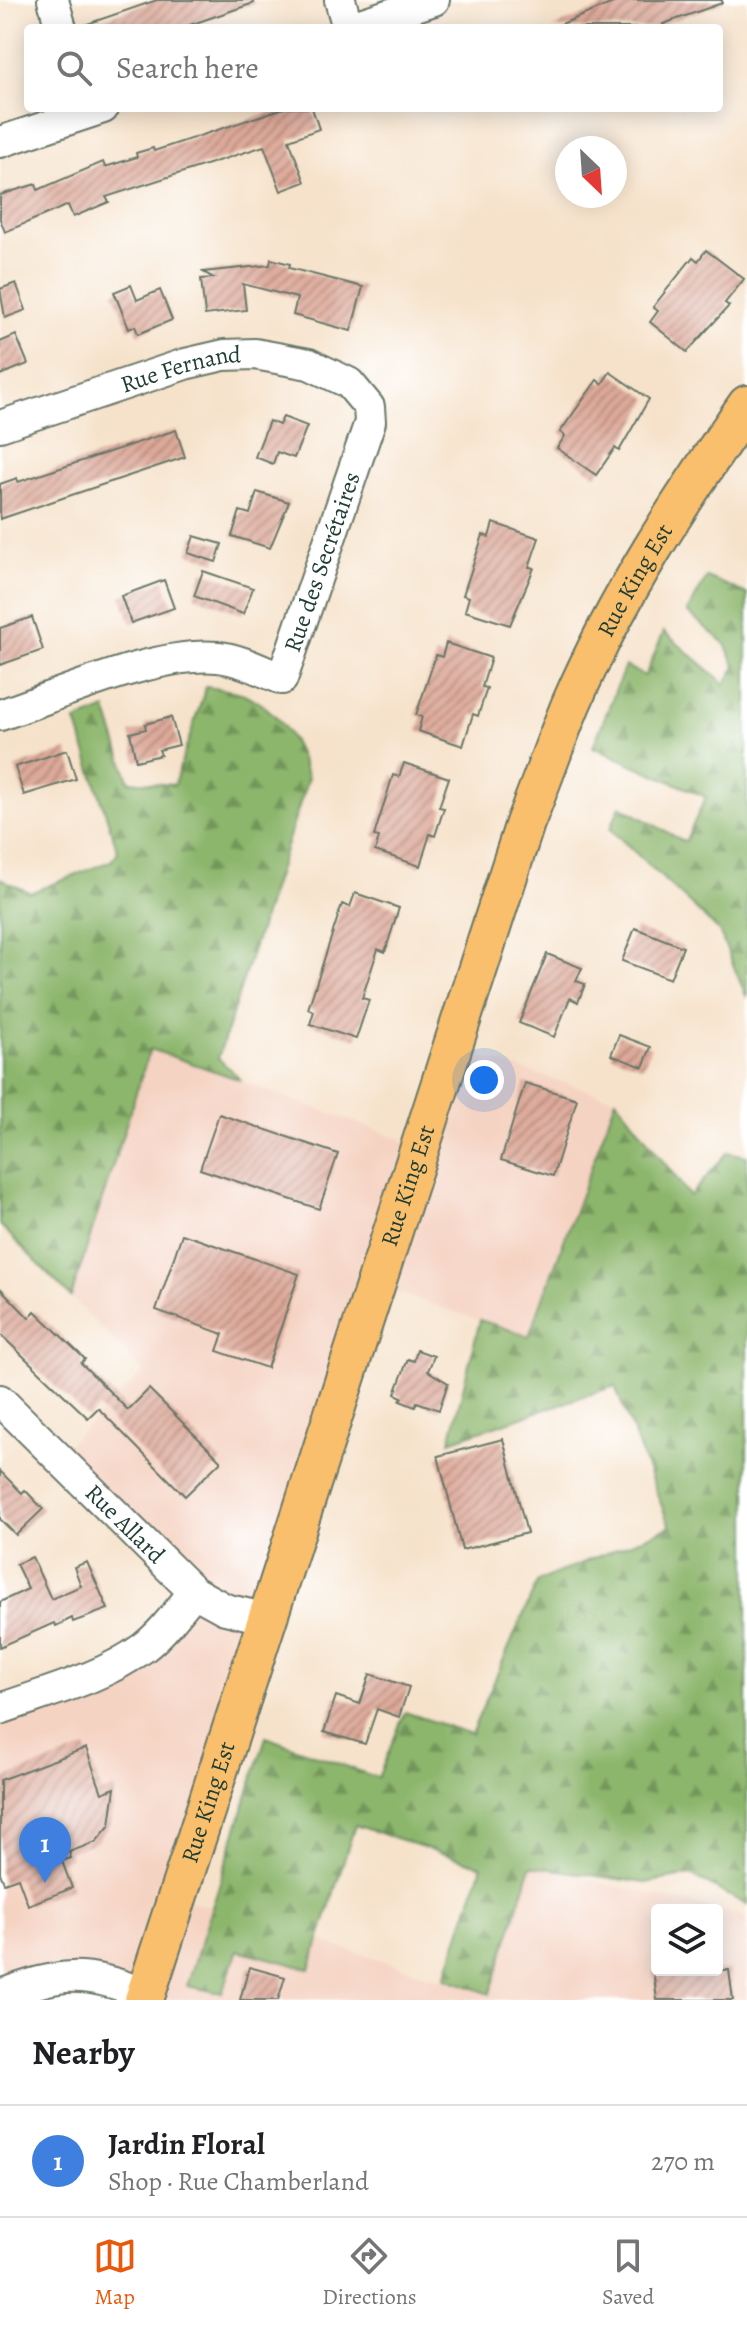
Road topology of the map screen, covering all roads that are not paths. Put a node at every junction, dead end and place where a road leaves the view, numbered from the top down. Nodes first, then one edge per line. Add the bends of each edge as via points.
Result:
1 (53, 0) edge
2 (340, 0) edge
3 (434, 0) edge
4 (60, 24) edge
5 (347, 24) edge
6 (360, 24) edge
7 (85, 112) edge
8 (0, 142) edge
9 (362, 394) joint
10 (747, 405) edge
11 (0, 426) edge
12 (0, 715) edge
13 (1, 1403) edge
14 (194, 1592) junction
15 (268, 1619) junction
16 (0, 1709) edge
17 (0, 1995) edge
18 (145, 1997) edge

1 - 4 street
2 - 5 street
3 - 6 street
7 - 8 street
9 - 11 street, Rue Fernand via 309,364 255,354 224,355
9 - 12 street, Rue des Secrétaires via 370,422 282,679 219,657 183,659
10 - 15 main road, Rue King Est via 654,545 572,703 525,823 450,1047
13 - 14 street, Rue Allard
14 - 15 street, Rue Allard via 225,1609
14 - 16 street via 157,1637 126,1658
15 - 18 main road, Rue King Est
17 - 18 street via 66,1975 89,1975

